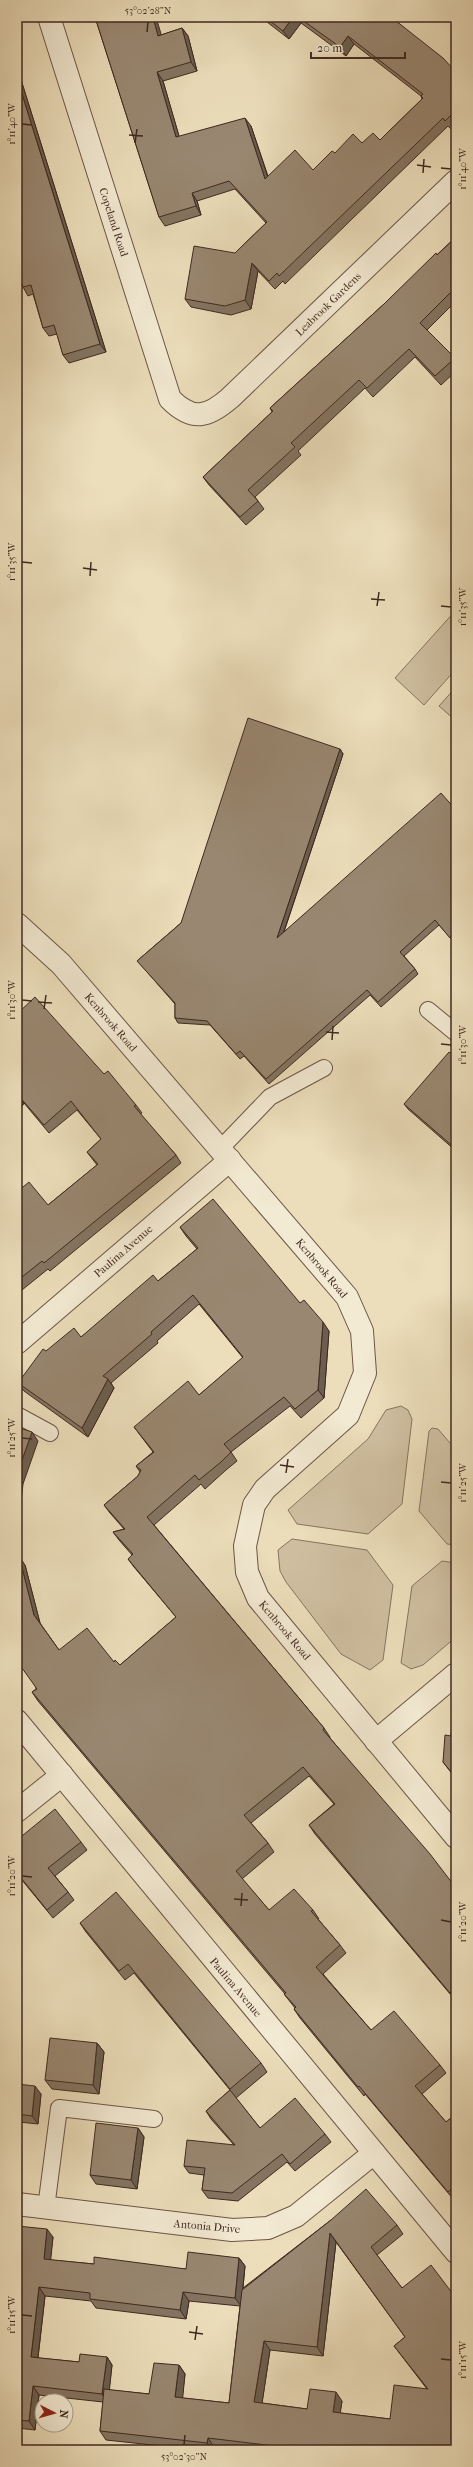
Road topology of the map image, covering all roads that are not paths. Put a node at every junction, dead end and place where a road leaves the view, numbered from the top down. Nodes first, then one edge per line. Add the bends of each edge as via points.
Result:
1 (49, 17) edge
2 (456, 181) edge
3 (194, 415) joint
4 (17, 924) edge
5 (428, 1010) dead end
6 (456, 1033) edge
7 (324, 1068) dead end
8 (225, 1154) junction
9 (17, 1343) edge
10 (17, 1414) edge
11 (50, 1433) dead end
12 (456, 1674) edge
13 (17, 1721) edge
14 (376, 1741) junction
15 (62, 1774) junction
16 (17, 1811) edge
17 (456, 1836) edge
18 (154, 2119) dead end
19 (374, 2154) junction
20 (17, 2204) edge
21 (46, 2208) junction
22 (456, 2252) edge

1 - 3 street, Copeland Road via 170,399 182,411
2 - 3 street, Leabrook Gardens via 230,398 212,411
4 - 8 street, Kenbrook Road via 61,964
5 - 6 lane
7 - 8 lane via 270,1097
8 - 9 street, Paulina Avenue
8 - 14 street, Kenbrook Road via 347,1297 362,1331 365,1373 348,1415 265,1489 254,1505 245,1546 247,1572 258,1598
10 - 11 lane
12 - 14 street
13 - 15 street, Paulina Avenue
14 - 17 street, Kenbrook Road
15 - 16 street
15 - 19 street, Paulina Avenue
18 - 21 lane via 59,2108
19 - 21 street, Antonia Drive via 296,2216 268,2228 232,2230
19 - 22 street, Paulina Avenue
20 - 21 street, Antonia Drive

